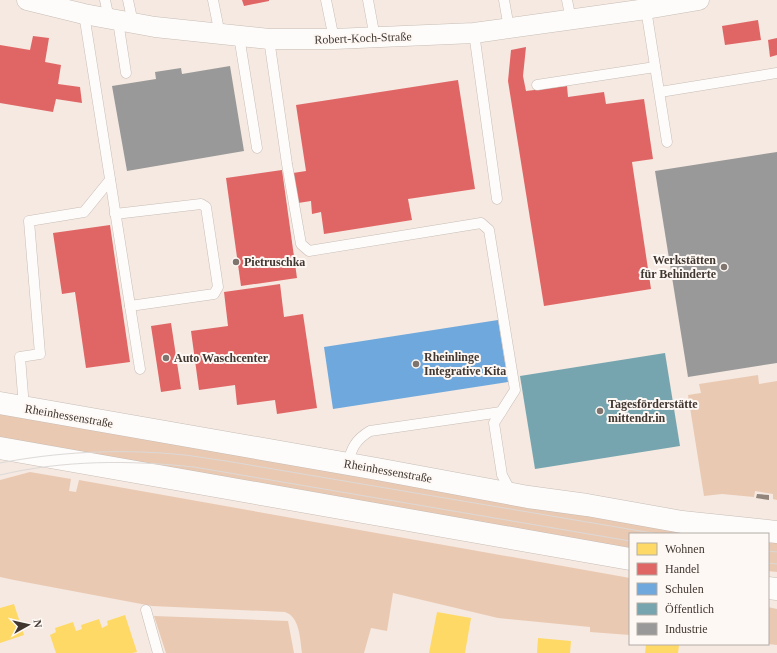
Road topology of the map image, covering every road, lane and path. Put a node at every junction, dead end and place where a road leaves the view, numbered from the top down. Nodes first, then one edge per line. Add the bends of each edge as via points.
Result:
1 (27, 0) edge
2 (128, 0) edge
3 (213, 0) edge
4 (326, 0) edge
5 (368, 0) edge
6 (504, 0) edge
7 (567, 0) edge
8 (700, 0) edge
9 (646, 9) junction
10 (84, 14) junction
11 (116, 16) edge
12 (571, 20) junction
13 (509, 28) junction
14 (474, 33) junction
15 (229, 36) junction
16 (375, 38) junction
17 (269, 39) junction
18 (334, 40) junction
19 (655, 67) junction
20 (126, 73) dead end
21 (777, 73) edge
22 (537, 85) dead end
23 (660, 92) junction
24 (667, 142) dead end
25 (257, 148) dead end
26 (110, 180) junction
27 (497, 199) dead end
28 (115, 214) junction
29 (130, 306) junction
30 (140, 370) dead end
31 (0, 403) edge
32 (24, 408) junction
33 (501, 412) junction
34 (0, 448) edge
35 (347, 464) junction
36 (512, 495) junction
37 (777, 532) edge
38 (629, 559) edge
39 (146, 610) dead end
40 (158, 653) edge

1 - 10 street, Robert-Koch-Straße
2 - 11 lane
3 - 15 lane
4 - 18 lane
5 - 16 lane
6 - 13 lane
7 - 12 lane
8 - 9 street, Robert-Koch-Straße
9 - 12 street, Robert-Koch-Straße
9 - 19 lane
10 - 11 street, Robert-Koch-Straße
10 - 26 lane
11 - 15 street, Robert-Koch-Straße via 155,28
11 - 20 lane
12 - 13 street, Robert-Koch-Straße
13 - 14 street, Robert-Koch-Straße
14 - 16 street, Robert-Koch-Straße
14 - 27 lane
15 - 17 street, Robert-Koch-Straße
15 - 25 lane
16 - 18 street, Robert-Koch-Straße
17 - 18 street, Robert-Koch-Straße
17 - 33 lane via 301,244 309,251 481,223 489,230 515,390
19 - 22 lane
19 - 23 lane
21 - 23 lane
23 - 24 lane
26 - 28 lane
26 - 32 lane via 84,212 29,221 40,354 20,357
28 - 29 lane
28 - 29 lane via 200,204 206,207 218,287 214,294
29 - 30 lane
31 - 32 main road, Rheinhessenstraße
32 - 35 main road, Rheinhessenstraße
33 - 35 lane via 370,431 360,438 352,449
33 - 36 lane via 494,423 502,475
34 - 38 main road
35 - 36 main road, Rheinhessenstraße
36 - 37 main road, Rheinhessenstraße via 682,522
39 - 40 lane

